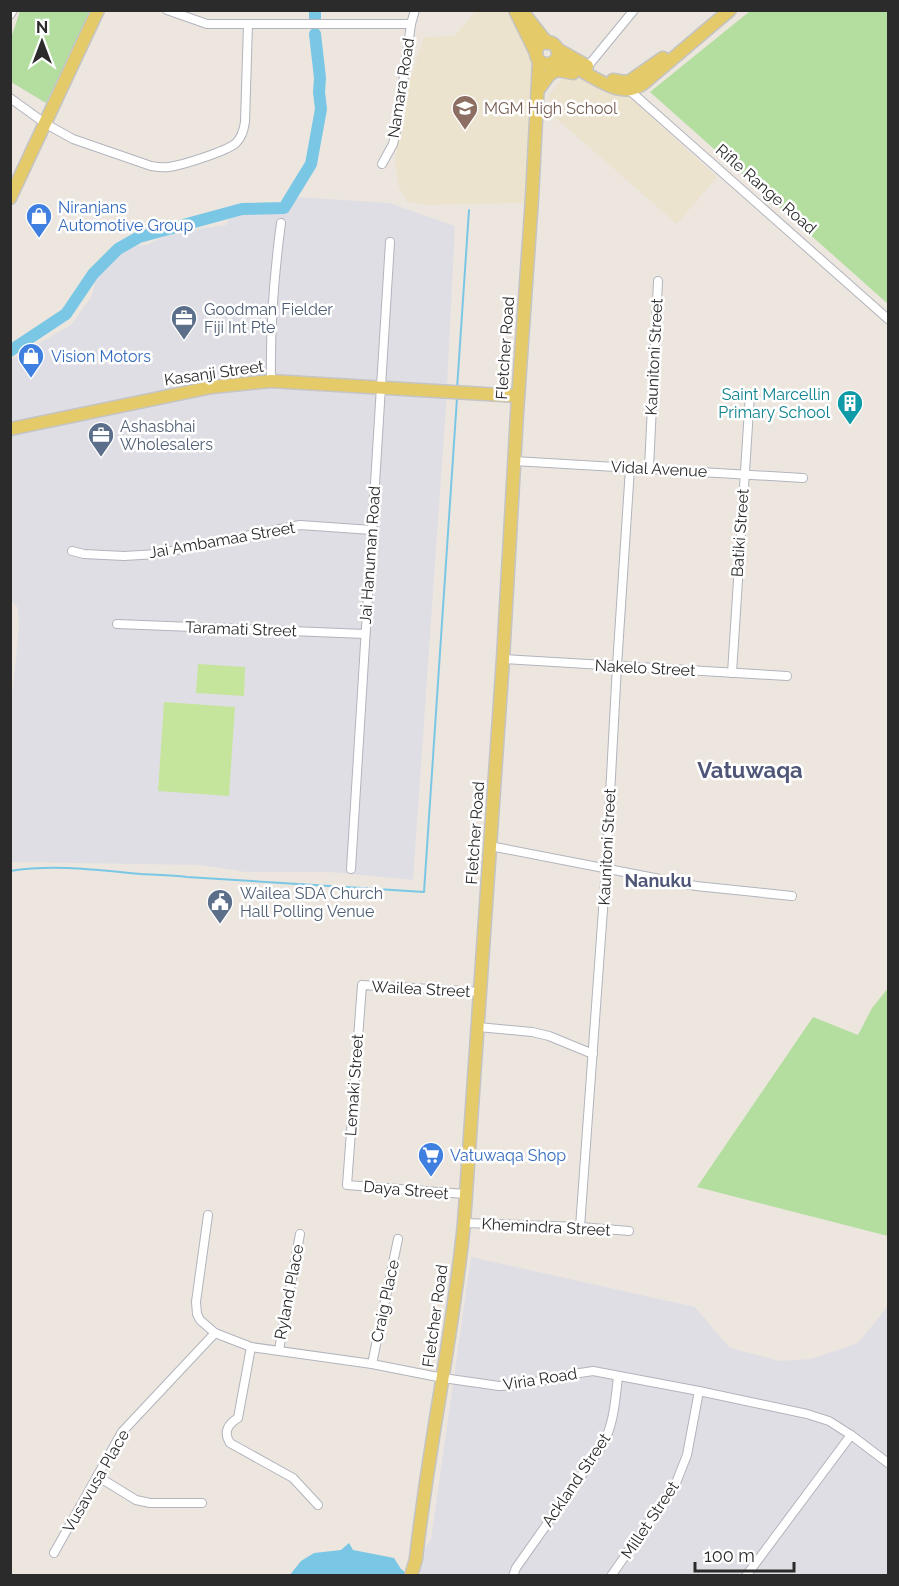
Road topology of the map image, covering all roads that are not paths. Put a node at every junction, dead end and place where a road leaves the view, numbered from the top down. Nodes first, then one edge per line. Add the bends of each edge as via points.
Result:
1 (13, 10) edge
2 (98, 10) edge
3 (167, 10) edge
4 (415, 10) edge
5 (515, 10) edge
6 (521, 10) edge
7 (634, 10) edge
8 (718, 10) edge
9 (730, 10) edge
10 (10, 15) edge
11 (248, 24) junction
12 (411, 24) junction
13 (547, 55) junction
14 (588, 66) junction
15 (601, 82) junction
16 (626, 86) junction
17 (538, 90) junction
18 (10, 98) edge
19 (46, 124) junction
20 (382, 164) dead end
21 (10, 198) edge
22 (281, 223) dead end
23 (390, 242) dead end
24 (658, 281) dead end
25 (888, 320) edge
26 (271, 381) junction
27 (380, 388) junction
28 (750, 394) dead end
29 (518, 396) junction
30 (10, 429) edge
31 (514, 461) junction
32 (630, 468) junction
33 (649, 468) junction
34 (744, 475) junction
35 (804, 478) dead end
36 (372, 530) junction
37 (72, 551) dead end
38 (117, 624) dead end
39 (365, 634) junction
40 (503, 659) junction
41 (617, 666) junction
42 (732, 673) junction
43 (787, 676) dead end
44 (490, 846) junction
45 (606, 868) junction
46 (351, 869) dead end
47 (792, 896) dead end
48 (362, 985) joint
49 (481, 992) junction
50 (478, 1027) junction
51 (593, 1054) junction
52 (347, 1185) joint
53 (465, 1194) junction
54 (208, 1215) dead end
55 (464, 1223) junction
56 (580, 1227) junction
57 (628, 1231) dead end
58 (300, 1234) dead end
59 (398, 1239) dead end
60 (215, 1333) junction
61 (251, 1347) junction
62 (279, 1350) junction
63 (372, 1364) junction
64 (618, 1377) junction
65 (443, 1378) junction
66 (699, 1391) junction
67 (851, 1435) junction
68 (888, 1462) edge
69 (98, 1476) junction
70 (202, 1503) dead end
71 (318, 1505) dead end
72 (54, 1553) dead end
73 (411, 1575) edge
74 (513, 1575) edge
75 (611, 1575) edge
76 (746, 1575) edge

1 - 10 street
2 - 19 main road
3 - 11 street via 207,24
4 - 12 street, Namara Road
5 - 13 main road
6 - 13 main road
7 - 14 street
8 - 16 main road
9 - 16 main road via 644,83 634,90
11 - 12 street
11 - 19 street via 245,125 238,140 228,148 180,165 151,166 73,139
12 - 20 street, Namara Road via 397,127
13 - 14 main road
13 - 15 main road
13 - 17 main road, Fletcher Road
14 - 16 main road
15 - 16 main road via 615,88
15 - 17 main road via 557,70
16 - 25 street, Rifle Range Road
17 - 29 main road, Fletcher Road
18 - 19 street
19 - 21 main road
22 - 26 street
23 - 27 street, Jai Hanuman Road
24 - 33 street, Kaunitoni Street
26 - 27 main road, Kasanji Street
26 - 30 main road, Kasanji Street via 212,387
27 - 29 main road, Kasanji Street
27 - 36 street, Jai Hanuman Road
28 - 34 street, Batiki Street
29 - 31 main road, Fletcher Road
31 - 32 street, Vidal Avenue
31 - 40 main road, Fletcher Road
32 - 33 street, Vidal Avenue
32 - 41 street, Kaunitoni Street
33 - 34 street, Vidal Avenue
34 - 35 street, Vidal Avenue
34 - 42 street, Batiki Street
36 - 37 street, Jai Ambamaa Street via 300,525 157,554 124,556
36 - 39 street, Jai Hanuman Road
38 - 39 street, Taramati Street
39 - 46 street, Jai Hanuman Road
40 - 41 street, Nakelo Street
40 - 44 main road, Fletcher Road
41 - 42 street, Nakelo Street
41 - 45 street, Kaunitoni Street
42 - 43 street, Nakelo Street
44 - 45 street
44 - 49 main road, Fletcher Road
45 - 47 street via 696,886
45 - 51 street, Kaunitoni Street
48 - 49 street, Wailea Street
48 - 52 street, Lemaki Street
49 - 50 main road, Fletcher Road
50 - 51 street via 532,1032
50 - 53 main road, Fletcher Road
51 - 56 street, Kaunitoni Street
52 - 53 street, Daya Street
53 - 55 main road, Fletcher Road
54 - 60 street via 196,1310 200,1320
55 - 56 street, Khemindra Street
55 - 65 main road, Fletcher Road
56 - 57 street, Khemindra Street
58 - 62 street, Ryland Place
59 - 63 street, Craig Place
60 - 61 street, Viria Road
60 - 69 street, Vusavusa Place via 122,1432
61 - 62 street, Viria Road
61 - 71 street via 238,1418 229,1425 227,1437 230,1443 293,1478
62 - 63 street, Viria Road
63 - 65 street, Viria Road
64 - 65 street, Viria Road via 580,1372 508,1387
64 - 66 street, Viria Road
64 - 74 street, Ackland Street via 612,1421 602,1446
65 - 73 main road, Fletcher Road
66 - 67 street, Viria Road via 807,1414 829,1421
66 - 75 street, Millet Street via 687,1455 676,1483
67 - 68 street, Viria Road
67 - 76 street
69 - 70 street via 136,1500
69 - 72 street, Vusavusa Place

